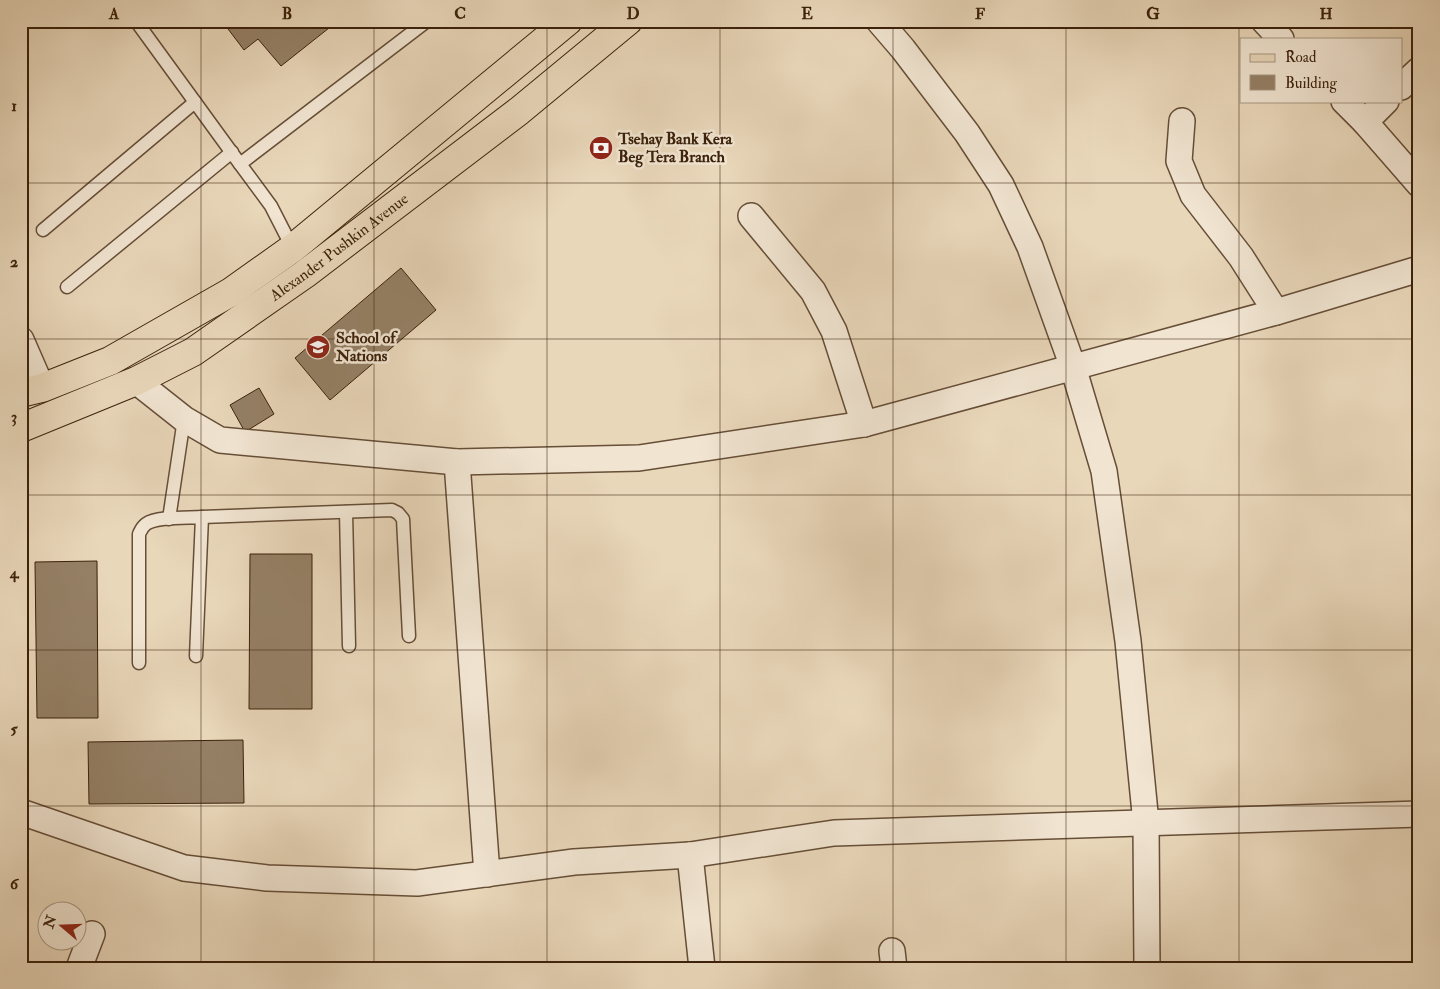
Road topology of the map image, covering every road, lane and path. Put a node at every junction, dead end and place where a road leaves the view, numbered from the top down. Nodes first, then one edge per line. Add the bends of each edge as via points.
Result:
1 (136, 21) edge
2 (426, 21) edge
3 (568, 21) edge
4 (628, 21) edge
5 (879, 21) edge
6 (1264, 21) edge
7 (1280, 38) edge
8 (1419, 70) edge
9 (1402, 86) edge
10 (195, 102) junction
11 (1345, 102) edge
12 (1385, 102) edge
13 (1182, 121) dead end
14 (1365, 122) junction
15 (232, 152) junction
16 (240, 164) junction
17 (1419, 184) edge
18 (752, 216) dead end
19 (43, 230) dead end
20 (293, 248) junction
21 (1419, 269) edge
22 (305, 274) junction
23 (67, 287) dead end
24 (1276, 312) junction
25 (21, 340) edge
26 (1073, 367) junction
27 (136, 380) junction
28 (32, 391) edge
29 (184, 419) junction
30 (864, 424) junction
31 (21, 428) edge
32 (457, 462) junction
33 (346, 512) junction
34 (202, 517) junction
35 (169, 519) junction
36 (409, 636) dead end
37 (349, 646) dead end
38 (196, 656) dead end
39 (139, 663) dead end
40 (21, 812) edge
41 (1419, 814) edge
42 (1146, 823) junction
43 (690, 855) junction
44 (486, 874) junction
45 (92, 934) dead end
46 (79, 968) edge
47 (702, 968) edge
48 (1147, 968) edge

1 - 10 lane
2 - 16 lane
3 - 20 main road, Alexander Pushkin Avenue
4 - 22 main road, Alexander Pushkin Avenue via 519,112
5 - 26 street via 967,132 1001,185 1030,247
6 - 7 street
8 - 9 street
10 - 15 lane
10 - 19 lane
11 - 14 street
12 - 14 street
13 - 24 street via 1179,161 1193,195 1241,257
14 - 17 street
15 - 16 lane
15 - 23 lane
16 - 20 lane via 271,206
18 - 30 street via 813,291 834,331
20 - 22 lane
20 - 28 main road, Alexander Pushkin Avenue via 231,292 154,337 110,361
21 - 24 street
22 - 27 main road, Alexander Pushkin Avenue via 193,352
24 - 26 street
25 - 28 street
26 - 30 street
26 - 42 street via 1104,471 1128,641
27 - 29 street
27 - 31 main road, Alexander Pushkin Avenue
29 - 32 street via 220,440
29 - 35 lane
30 - 32 street via 639,458
32 - 44 street
33 - 34 lane
33 - 36 lane via 392,510 403,519
33 - 37 lane
34 - 35 lane
34 - 38 lane
35 - 39 lane via 148,522 139,534
40 - 44 street via 184,868 267,878 417,882
41 - 42 street
42 - 43 street via 834,833
42 - 48 street
43 - 44 street via 574,862
43 - 47 street
45 - 46 street

